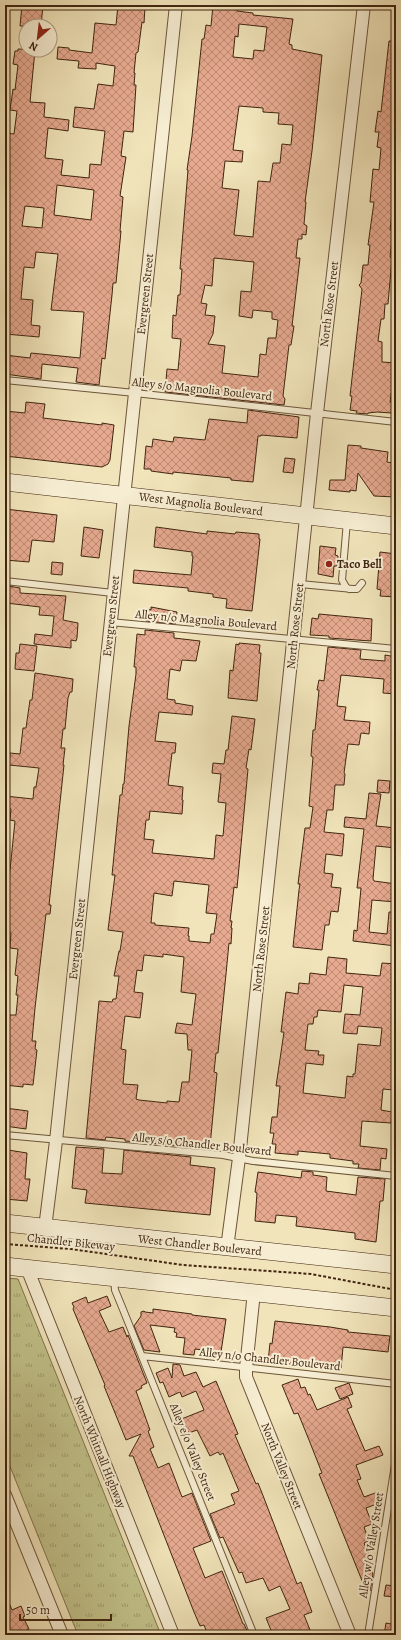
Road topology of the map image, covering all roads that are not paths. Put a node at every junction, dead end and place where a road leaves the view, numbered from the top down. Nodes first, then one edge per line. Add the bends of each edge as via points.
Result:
1 (176, 5) edge
2 (364, 5) edge
3 (5, 380) edge
4 (134, 393) junction
5 (317, 413) junction
6 (396, 422) edge
7 (5, 482) edge
8 (124, 495) junction
9 (307, 516) junction
10 (347, 520) junction
11 (396, 526) edge
12 (5, 581) edge
13 (362, 583) dead end
14 (300, 584) junction
15 (349, 589) junction
16 (113, 592) junction
17 (110, 622) junction
18 (294, 639) junction
19 (396, 650) edge
20 (5, 1135) edge
21 (56, 1141) junction
22 (239, 1158) junction
23 (396, 1176) edge
24 (5, 1223) edge
25 (45, 1228) junction
26 (227, 1248) junction
27 (396, 1265) edge
28 (5, 1266) edge
29 (27, 1268) junction
30 (114, 1277) junction
31 (254, 1292) junction
32 (396, 1308) edge
33 (142, 1356) junction
34 (246, 1368) junction
35 (396, 1384) edge
36 (396, 1458) edge
37 (5, 1495) edge
38 (62, 1635) edge
39 (173, 1635) edge
40 (254, 1635) edge
41 (350, 1635) edge
42 (368, 1635) edge

1 - 4 street, Evergreen Street
2 - 5 street, North Rose Street
3 - 4 lane, Alley s/o Magnolia Boulevard
4 - 5 lane, Alley s/o Magnolia Boulevard
4 - 8 street, Evergreen Street
5 - 6 lane, Alley s/o Magnolia Boulevard
5 - 9 street, North Rose Street
7 - 8 main road, West Magnolia Boulevard
8 - 9 main road, West Magnolia Boulevard
8 - 16 street, Evergreen Street
9 - 10 main road, West Magnolia Boulevard
9 - 14 street, North Rose Street
10 - 11 main road, West Magnolia Boulevard
10 - 15 lane via 342,580
12 - 16 lane
13 - 15 lane via 357,589
14 - 15 lane
14 - 18 street, North Rose Street
16 - 17 street, Evergreen Street
17 - 18 lane, Alley n/o Magnolia Boulevard
17 - 21 street, Evergreen Street
18 - 19 lane, Alley n/o Magnolia Boulevard
18 - 22 street, North Rose Street
20 - 21 lane, Alley s/o Chandler Boulevard
21 - 22 lane, Alley s/o Chandler Boulevard
21 - 25 street, Evergreen Street
22 - 23 lane, Alley s/o Chandler Boulevard
22 - 26 street, North Rose Street
24 - 25 main road, West Chandler Boulevard
25 - 26 main road, West Chandler Boulevard
26 - 27 main road, West Chandler Boulevard
28 - 29 main road
29 - 30 main road
29 - 39 street, North Whitnall Highway
30 - 31 main road
30 - 33 lane, Alley e/o Valley Street via 115,1290
31 - 32 main road
31 - 34 street, North Valley Street
33 - 34 lane, Alley n/o Chandler Boulevard
33 - 40 lane, Alley e/o Valley Street
34 - 35 lane, Alley n/o Chandler Boulevard
34 - 41 street, North Valley Street via 246,1377
36 - 42 lane, Alley w/o Valley Street
37 - 38 street

